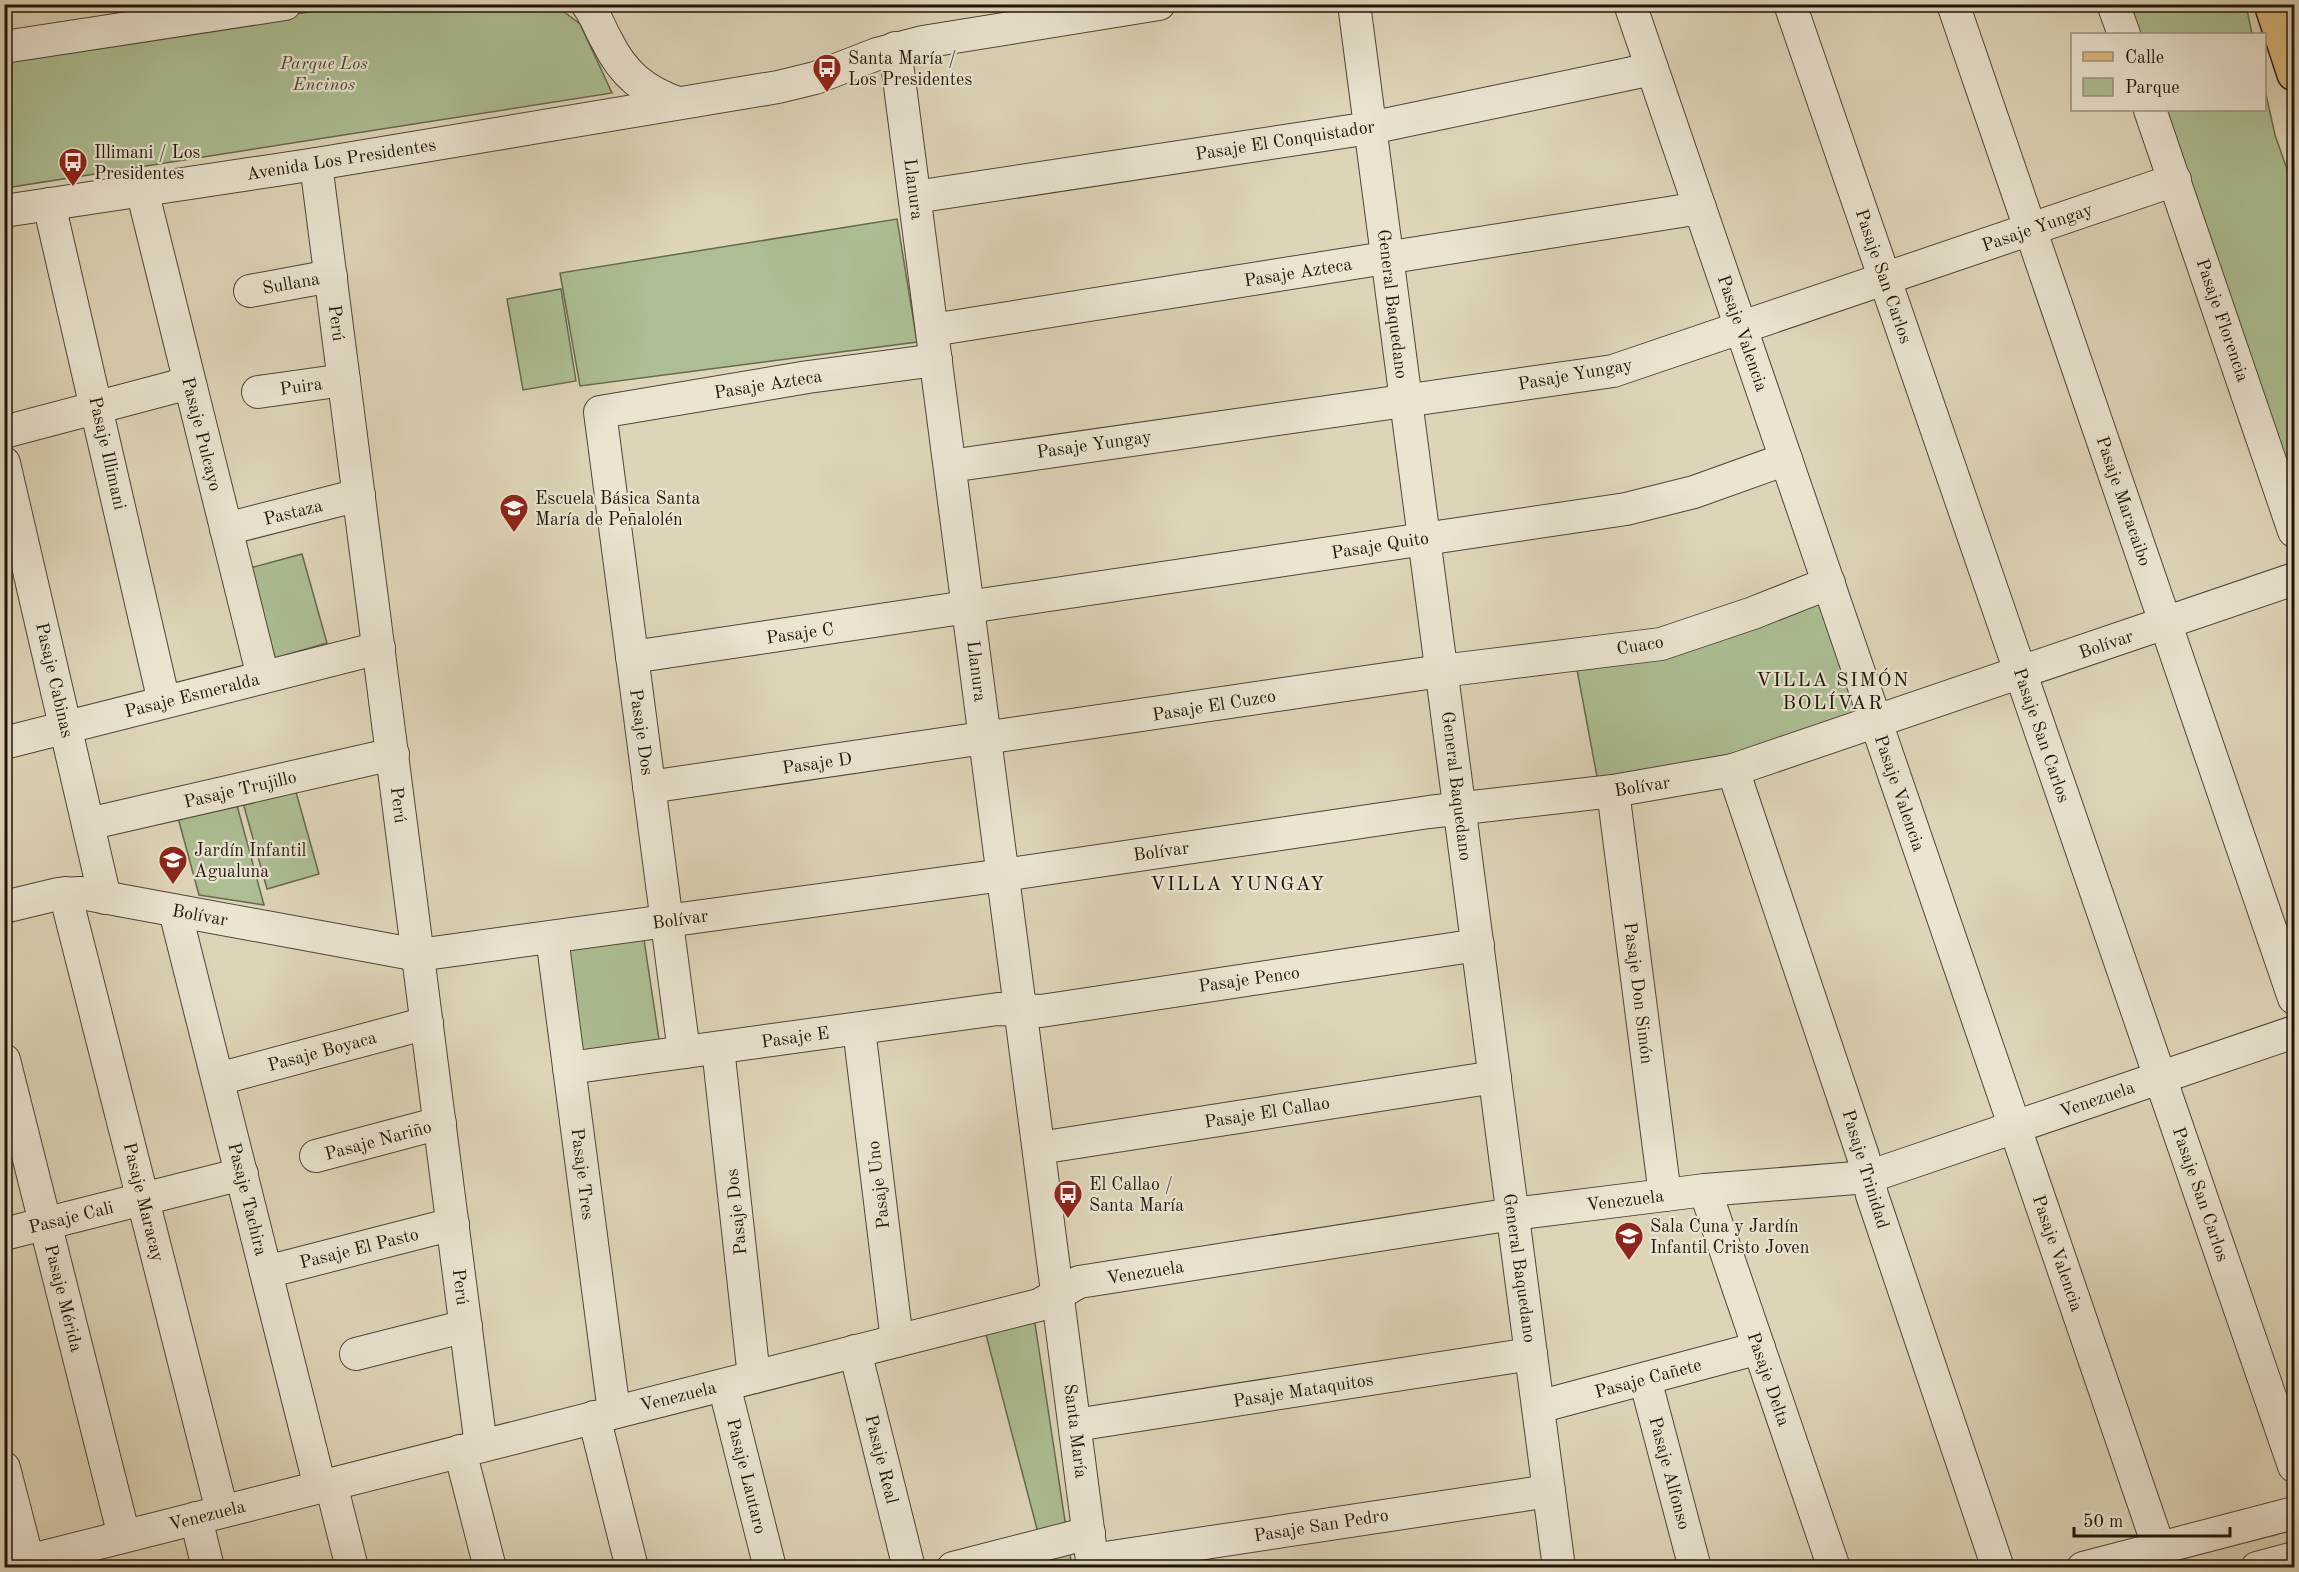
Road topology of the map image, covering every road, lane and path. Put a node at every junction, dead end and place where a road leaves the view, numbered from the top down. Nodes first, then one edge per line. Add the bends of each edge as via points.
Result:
1 (285, 4) edge
2 (587, 4) edge
3 (1159, 4) edge
4 (1354, 4) edge
5 (1630, 4) edge
6 (1790, 4) edge
7 (1953, 4) edge
8 (2113, 4) edge
9 (2271, 4) edge
10 (2124, 33) edge
11 (4, 47) edge
12 (895, 48) junction
13 (1652, 69) junction
14 (2295, 74) edge
15 (678, 103) junction
16 (2150, 111) edge
17 (1370, 128) junction
18 (316, 164) junction
19 (2175, 180) junction
20 (142, 190) junction
21 (915, 197) junction
22 (49, 204) junction
23 (1700, 208) junction
24 (4, 211) edge
25 (2031, 229) junction
26 (1387, 258) junction
27 (331, 276) junction
28 (1885, 280) junction
29 (250, 291) dead end
30 (1741, 329) junction
31 (934, 345) junction
32 (344, 380) junction
33 (189, 383) junction
34 (258, 392) dead end
35 (1406, 399) junction
36 (98, 406) junction
37 (600, 412) joint
38 (4, 432) edge
39 (1786, 459) junction
40 (4, 463) edge
41 (950, 466) junction
42 (359, 495) junction
43 (226, 529) junction
44 (2295, 531) edge
45 (1424, 538) junction
46 (2295, 579) edge
47 (1829, 583) junction
48 (969, 609) junction
49 (2166, 623) junction
50 (379, 648) junction
51 (632, 657) junction
52 (1442, 671) junction
53 (2021, 673) junction
54 (263, 677) junction
55 (164, 702) junction
56 (1876, 722) junction
57 (66, 727) junction
58 (986, 739) junction
59 (4, 743) edge
60 (393, 754) junction
61 (1733, 770) junction
62 (649, 787) junction
63 (1612, 791) junction
64 (1460, 810) junction
65 (88, 824) junction
66 (1003, 875) junction
67 (65, 893) junction
68 (105, 898) junction
69 (4, 908) edge
70 (175, 911) junction
71 (667, 921) junction
72 (552, 936) junction
73 (1478, 945) junction
74 (418, 955) junction
75 (2295, 998) edge
76 (1021, 1010) junction
77 (427, 1023) junction
78 (859, 1029) junction
79 (2295, 1032) edge
80 (718, 1048) junction
81 (684, 1052) junction
82 (4, 1060) edge
83 (569, 1068) junction
84 (1495, 1077) junction
85 (2160, 1078) junction
86 (218, 1079) junction
87 (440, 1123) junction
88 (2015, 1127) junction
89 (1039, 1148) junction
90 (316, 1156) dead end
91 (242, 1174) junction
92 (1868, 1177) junction
93 (1705, 1190) junction
94 (1665, 1195) junction
95 (143, 1199) junction
96 (1513, 1215) junction
97 (45, 1223) junction
98 (453, 1224) junction
99 (4, 1234) edge
100 (266, 1272) junction
101 (1058, 1294) junction
102 (466, 1326) junction
103 (897, 1341) junction
104 (1759, 1348) junction
105 (855, 1351) junction
106 (356, 1354) dead end
107 (1531, 1354) junction
108 (754, 1377) junction
109 (1645, 1378) junction
110 (724, 1385) junction
111 (1538, 1407) junction
112 (604, 1415) junction
113 (1075, 1425) junction
114 (471, 1449) junction
115 (2295, 1466) edge
116 (4, 1468) edge
117 (325, 1485) junction
118 (1549, 1491) junction
119 (2295, 1513) edge
120 (209, 1515) junction
121 (124, 1536) junction
122 (2159, 1548) junction
123 (1092, 1553) edge
124 (38, 1562) edge
125 (208, 1568) edge
126 (352, 1568) edge
127 (490, 1568) edge
128 (632, 1568) edge
129 (770, 1568) edge
130 (909, 1568) edge
131 (952, 1568) edge
132 (1559, 1568) edge
133 (1695, 1568) edge
134 (1834, 1568) edge
135 (1998, 1568) edge
136 (2083, 1568) edge

1 - 11 street
2 - 15 street via 629,75 655,95
3 - 12 street, Avenida Los Presidentes
4 - 17 street, General Baquedano
5 - 13 street, Pasaje Valencia
6 - 28 street, Pasaje San Carlos
7 - 25 street, Pasaje Maracaibo
8 - 10 street
9 - 14 main road
12 - 15 street, Avenida Los Presidentes via 797,82
12 - 21 street, Llanura
13 - 17 street, Pasaje El Conquistador
13 - 23 street, Pasaje Valencia
15 - 18 street, Avenida Los Presidentes
16 - 19 street, Pasaje Florencia
17 - 21 street, Pasaje El Conquistador
17 - 26 street, General Baquedano
18 - 20 street, Avenida Los Presidentes
18 - 27 street, Perú
19 - 25 street, Pasaje Yungay
19 - 44 street, Pasaje Florencia
20 - 22 street, Avenida Los Presidentes
20 - 33 street, Pasaje Pulcayo
21 - 31 street, Llanura
22 - 24 street, Avenida Los Presidentes
22 - 36 street, Pasaje Illimani
23 - 26 street, Pasaje Azteca
23 - 30 street, Pasaje Valencia
25 - 28 street, Pasaje Yungay
25 - 49 street, Pasaje Maracaibo
26 - 31 street, Pasaje Azteca
26 - 35 street, General Baquedano
27 - 29 street, Sullana
27 - 32 street, Perú
28 - 30 street, Pasaje Yungay
28 - 53 street, Pasaje San Carlos
30 - 35 street, Pasaje Yungay via 1613,371
30 - 39 street, Pasaje Valencia
31 - 37 street, Pasaje Azteca via 808,377
31 - 41 street, Llanura
32 - 34 street, Puira
32 - 42 street, Perú
33 - 36 street
33 - 43 street, Pasaje Pulcayo
35 - 41 street, Pasaje Yungay
35 - 45 street, General Baquedano
36 - 38 street
36 - 55 street, Pasaje Illimani
37 - 51 street, Pasaje Dos
39 - 45 street, Pasaje Quito via 1648,505
39 - 47 street, Pasaje Valencia
40 - 57 street, Pasaje Cabinas
41 - 48 street, Llanura
42 - 43 street, Pastaza
42 - 50 street, Perú
43 - 54 street, Pasaje Pulcayo
45 - 48 street, Pasaje Quito
45 - 52 street, General Baquedano
46 - 49 street, Bolívar
47 - 52 street, Cuaco via 1660,644
47 - 56 street, Pasaje Valencia
48 - 51 street, Pasaje C
48 - 58 street, Llanura
49 - 53 street, Bolívar
49 - 75 street, Pasaje Maracaibo
50 - 54 street, Pasaje Esmeralda
50 - 60 street, Perú
51 - 62 street, Pasaje Dos
52 - 58 street, Pasaje El Cuzco
52 - 64 street, General Baquedano
53 - 56 street, Bolívar
53 - 85 street, Pasaje San Carlos
54 - 55 street, Pasaje Esmeralda
55 - 57 street, Pasaje Esmeralda
56 - 61 street, Bolívar
56 - 88 street, Pasaje Valencia
57 - 59 street, Pasaje Esmeralda
57 - 65 street, Pasaje Cabinas
58 - 62 street, Pasaje D
58 - 66 street, Llanura
60 - 65 street, Pasaje Trujillo
60 - 74 street, Perú
61 - 63 street, Bolívar
61 - 92 street, Pasaje Trinidad
62 - 71 street, Pasaje Dos
63 - 64 street, Bolívar
63 - 94 street, Pasaje Don Simón
64 - 66 street, Bolívar
64 - 73 street, General Baquedano
65 - 68 street, Pasaje Cabinas
66 - 71 street, Bolívar
66 - 76 street, Llanura
67 - 68 street, Bolívar
67 - 69 street, Bolívar
67 - 95 street, Pasaje Maracay
68 - 70 street, Bolívar
70 - 74 street, Bolívar
70 - 86 street, Pasaje Tachira
71 - 72 street, Bolívar
71 - 81 street, Pasaje Dos
72 - 74 street, Bolívar
72 - 83 street, Pasaje Tres
73 - 76 street, Pasaje Penco via 1041,1011
73 - 84 street, General Baquedano
74 - 77 street, Perú
76 - 78 street, Pasaje E via 998,1009
76 - 89 street, Llanura
77 - 86 street, Pasaje Boyaca
77 - 87 street, Perú
78 - 80 street, Pasaje E
78 - 103 street, Pasaje Uno
79 - 85 street, Venezuela
80 - 81 street, Pasaje E
80 - 108 street, Pasaje Dos
81 - 83 street, Pasaje E
82 - 97 street, Pasaje Mérida
83 - 112 street, Pasaje Tres
84 - 89 street, Pasaje El Callao
84 - 96 street, General Baquedano
85 - 88 street, Venezuela
85 - 115 street, Pasaje San Carlos
86 - 91 street, Pasaje Tachira
87 - 90 street, Pasaje Nariño
87 - 98 street, Perú
88 - 92 street, Venezuela
88 - 122 street, Pasaje Valencia
89 - 101 street, Llanura
91 - 95 street, Pasaje Cali
91 - 100 street, Pasaje Tachira
92 - 93 street, Venezuela
92 - 135 street, Pasaje Trinidad
93 - 94 street, Venezuela
93 - 104 street, Pasaje Delta
94 - 96 street, Venezuela
95 - 97 street, Pasaje Cali
95 - 120 street, Pasaje Maracay
96 - 101 street, Venezuela via 1079,1282
96 - 107 street, General Baquedano
97 - 99 street, Pasaje Cali
97 - 121 street, Pasaje Mérida
98 - 100 street, Pasaje El Pasto
98 - 102 street, Perú
100 - 117 street, Pasaje Tachira
101 - 103 street, Venezuela via 1039,1305
101 - 113 street, Santa María
102 - 106 street
102 - 114 street, Perú
103 - 105 street, Venezuela
104 - 109 street, Pasaje Cañete
104 - 134 street, Pasaje Delta
105 - 108 street, Venezuela
105 - 130 street, Pasaje Real
107 - 111 street, General Baquedano
107 - 113 street, Pasaje Mataquitos
108 - 110 street, Venezuela
109 - 111 street, Pasaje Cañete
109 - 133 street, Pasaje Alfonso
110 - 112 street, Venezuela
110 - 129 street, Pasaje Lautaro
111 - 118 street, General Baquedano
112 - 114 street, Venezuela
112 - 128 street, Pasaje Tres
113 - 123 street, Santa María
114 - 117 street, Venezuela
114 - 127 street, Perú
116 - 124 street
117 - 120 street, Venezuela
117 - 126 street, Pasaje Tachira
118 - 123 street, Pasaje San Pedro
118 - 132 street, General Baquedano
119 - 122 street
120 - 121 street, Venezuela
120 - 125 street, Pasaje Maracay
121 - 124 street, Venezuela
122 - 136 street
123 - 131 street, Pasaje San Pedro

